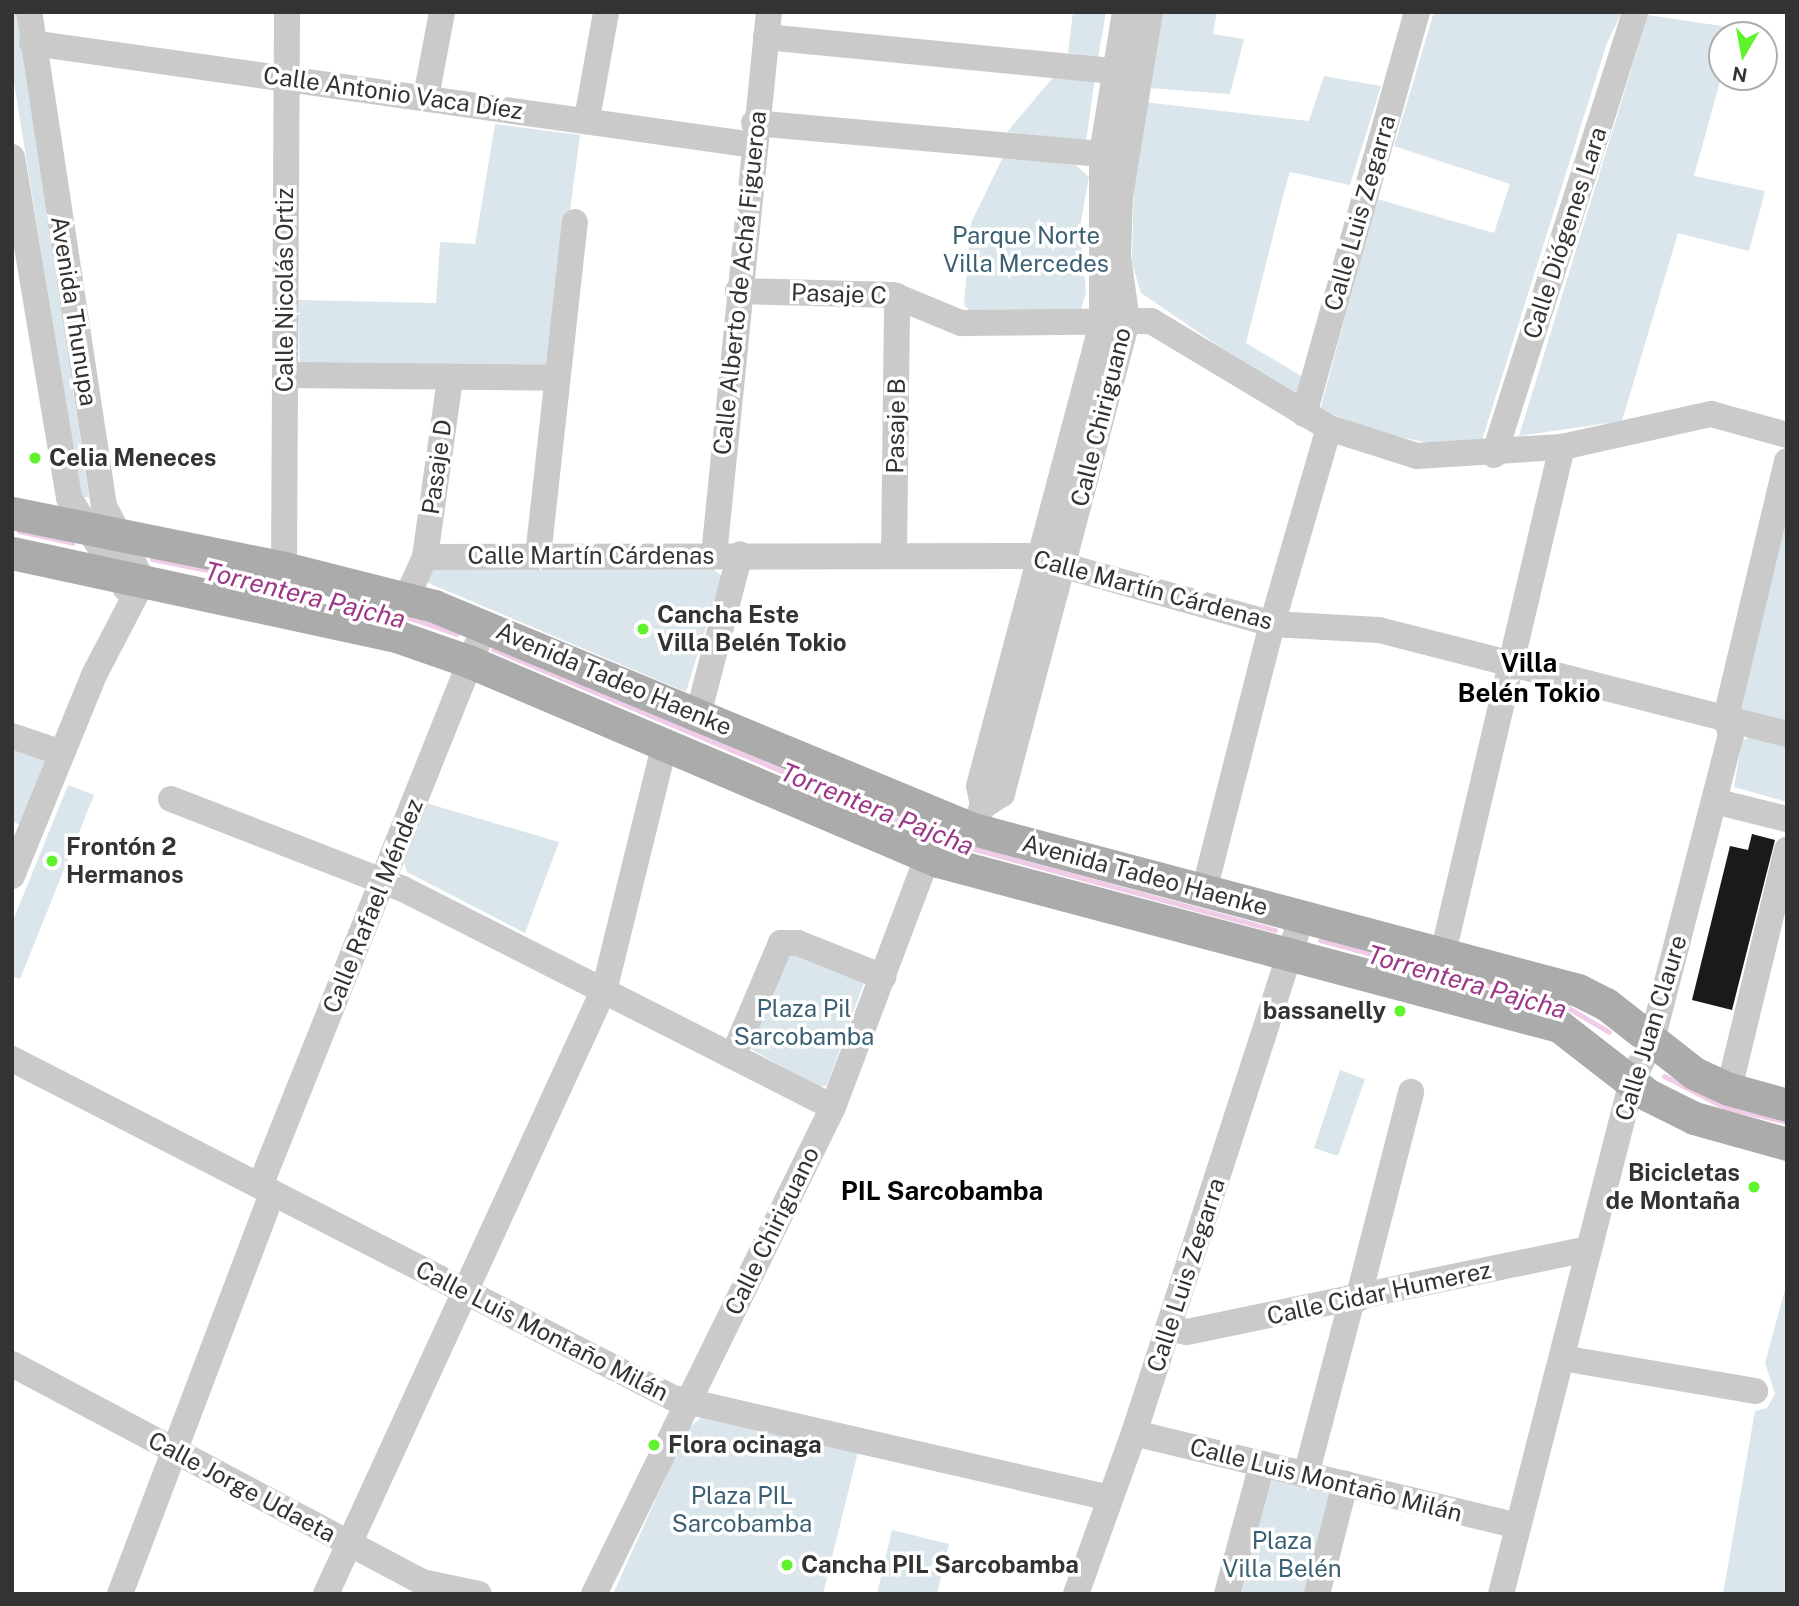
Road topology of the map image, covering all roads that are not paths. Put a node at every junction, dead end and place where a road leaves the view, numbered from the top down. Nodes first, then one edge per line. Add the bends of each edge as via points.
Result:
1 (29, 12) edge
2 (287, 12) edge
3 (442, 12) edge
4 (606, 12) edge
5 (1125, 12) edge
6 (1150, 12) edge
7 (1417, 12) edge
8 (1635, 12) edge
9 (768, 25) edge
10 (32, 43) junction
11 (1126, 73) junction
12 (287, 78) junction
13 (426, 97) junction
14 (587, 120) junction
15 (754, 134) junction
16 (1102, 153) junction
17 (12, 159) edge
18 (575, 222) dead end
19 (738, 291) junction
20 (897, 296) junction
21 (1114, 322) junction
22 (285, 375) junction
23 (450, 377) junction
24 (556, 378) junction
25 (1304, 414) junction
26 (1329, 428) junction
27 (1787, 435) edge
28 (1562, 447) junction
29 (1494, 455) junction
30 (1787, 461) edge
31 (12, 513) edge
32 (107, 533) junction
33 (12, 553) edge
34 (538, 555) junction
35 (727, 555) junction
36 (894, 555) junction
37 (425, 557) junction
38 (1052, 564) junction
39 (284, 568) junction
40 (131, 585) junction
41 (407, 597) junction
42 (1272, 624) junction
43 (476, 643) junction
44 (1511, 662) junction
45 (698, 715) junction
46 (1726, 717) junction
47 (1787, 734) edge
48 (12, 736) edge
49 (664, 746) junction
50 (62, 753) junction
51 (171, 800) dead end
52 (1714, 801) junction
53 (1787, 819) edge
54 (22, 828) edge
55 (956, 840) junction
56 (1787, 850) edge
57 (12, 876) edge
58 (384, 882) junction
59 (1204, 891) junction
60 (1302, 916) junction
61 (1443, 953) junction
62 (1291, 954) junction
63 (883, 977) junction
64 (605, 987) junction
65 (1652, 1040) junction
66 (733, 1056) junction
67 (12, 1059) edge
68 (1632, 1081) junction
69 (1729, 1089) junction
70 (1411, 1092) dead end
71 (1787, 1105) edge
72 (833, 1107) junction
73 (1787, 1144) edge
74 (266, 1189) junction
75 (1589, 1249) junction
76 (463, 1291) junction
77 (1355, 1300) junction
78 (1168, 1328) junction
79 (1562, 1358) junction
80 (12, 1364) edge
81 (1755, 1391) dead end
82 (688, 1404) junction
83 (1134, 1433) junction
84 (172, 1451) junction
85 (1262, 1464) junction
86 (1306, 1475) junction
87 (1345, 1485) junction
88 (1109, 1498) junction
89 (1518, 1526) junction
90 (348, 1543) junction
91 (120, 1594) edge
92 (326, 1594) edge
93 (479, 1594) edge
94 (594, 1594) edge
95 (1076, 1594) edge
96 (1227, 1594) edge
97 (1317, 1594) edge
98 (1501, 1594) edge

1 - 10 street, Avenida Thunupa
2 - 12 street, Calle Nicolás Ortiz
3 - 13 street
4 - 14 street
5 - 11 street, Calle Chiriguano
6 - 11 street, Calle Chiriguano
7 - 25 street, Calle Luis Zegarra
8 - 29 street, Calle Diógenes Lara
9 - 11 street
9 - 15 street, Calle Alberto de Achá Figueroa
10 - 12 street, Calle Antonio Vaca Díez
10 - 32 street, Avenida Thunupa
11 - 16 street, Calle Chiriguano
11 - 21 street, Calle Chiriguano
12 - 13 street, Calle Antonio Vaca Díez
12 - 22 street, Calle Nicolás Ortiz
13 - 14 street, Calle Antonio Vaca Díez
14 - 15 street, Calle Antonio Vaca Díez
15 - 16 street, Calle Antonio Vaca Díez
15 - 19 street, Calle Alberto de Achá Figueroa
16 - 21 street, Calle Chiriguano
17 - 32 street, Avenida Thunupa via 69,498
18 - 24 street
19 - 20 street, Pasaje C
19 - 35 street, Calle Alberto de Achá Figueroa
20 - 21 street, Pasaje C via 961,323
20 - 36 street, Pasaje B
21 - 25 street, Pasaje C via 1151,321
21 - 38 street, Calle Chiriguano
22 - 23 street
22 - 39 street, Calle Nicolás Ortiz
23 - 24 street
23 - 37 street, Pasaje D
24 - 34 street
25 - 26 street, Pasaje C
26 - 29 street, Pasaje C via 1417,456
26 - 42 street
27 - 28 street, Pasaje C via 1711,414
28 - 29 street, Pasaje C
28 - 44 street
30 - 46 street, Calle Juan Claure
31 - 32 main road, Avenida Tadeo Haenke
32 - 39 main road, Avenida Tadeo Haenke
32 - 40 street, Avenida Thunupa
33 - 40 main road, Avenida Tadeo Haenke
34 - 35 street, Calle Martín Cárdenas
34 - 37 street, Calle Martín Cárdenas
35 - 36 street, Calle Martín Cárdenas
35 - 45 street, Calle Alberto de Achá Figueroa
36 - 38 street, Calle Martín Cárdenas
37 - 41 street
38 - 42 street, Calle Martín Cárdenas
38 - 55 street, Calle Chiriguano via 1002,794
39 - 41 main road, Avenida Tadeo Haenke
40 - 43 main road, Avenida Tadeo Haenke
40 - 50 street via 114,643 94,675
41 - 43 main road, Avenida Tadeo Haenke
42 - 44 street, Calle Martín Cárdenas via 1379,630
42 - 59 street
43 - 45 main road, Avenida Tadeo Haenke
43 - 49 main road, Avenida Tadeo Haenke
43 - 58 street, Calle Rafael Méndez
44 - 46 street, Calle Martín Cárdenas
44 - 61 street
45 - 55 main road, Avenida Tadeo Haenke
46 - 47 street, Calle Martín Cárdenas
46 - 52 street, Calle Juan Claure via 1731,735
48 - 50 street
49 - 55 main road, Avenida Tadeo Haenke
49 - 64 street
50 - 54 street
51 - 58 street
52 - 53 street
52 - 65 street, Calle Juan Claure
54 - 57 street
55 - 59 main road, Avenida Tadeo Haenke
55 - 62 main road, Avenida Tadeo Haenke
55 - 63 street, Calle Chiriguano
56 - 69 street
58 - 64 street
58 - 74 street, Calle Rafael Méndez
59 - 60 main road, Avenida Tadeo Haenke
60 - 61 main road, Avenida Tadeo Haenke
60 - 62 street, Calle Luis Zegarra
61 - 65 main road, Avenida Tadeo Haenke via 1578,990 1606,1004
62 - 68 main road, Avenida Tadeo Haenke via 1559,1026
62 - 78 street, Calle Luis Zegarra
63 - 66 street via 799,943 781,943
63 - 72 street, Calle Chiriguano
64 - 66 street
64 - 76 street
65 - 68 street, Calle Juan Claure
65 - 69 main road, Avenida Tadeo Haenke via 1694,1073
66 - 72 street
67 - 74 street, Calle Luis Montaño Milán
68 - 73 main road, Avenida Tadeo Haenke via 1695,1118
68 - 75 street, Calle Juan Claure
69 - 71 main road, Avenida Tadeo Haenke
70 - 77 street
72 - 82 street, Calle Chiriguano
74 - 76 street, Calle Luis Montaño Milán
74 - 84 street, Calle Rafael Méndez
75 - 77 street, Calle Cidar Humerez
75 - 79 street, Calle Juan Claure
76 - 82 street, Calle Luis Montaño Milán
76 - 90 street
77 - 78 street, Calle Cidar Humerez via 1187,1332
77 - 86 street
78 - 83 street, Calle Luis Zegarra
79 - 81 street
79 - 89 street, Calle Juan Claure
80 - 84 street, Calle Jorge Udaeta
82 - 88 street, Calle Luis Montaño Milán
82 - 94 street, Calle Chiriguano
83 - 85 street, Calle Luis Montaño Milán
83 - 88 street, Calle Luis Zegarra
84 - 90 street, Calle Jorge Udaeta
84 - 91 street, Calle Rafael Méndez
85 - 86 street, Calle Luis Montaño Milán
85 - 96 street
86 - 87 street, Calle Luis Montaño Milán
87 - 89 street, Calle Luis Montaño Milán
87 - 97 street
88 - 95 street, Calle Luis Zegarra
89 - 98 street, Calle Juan Claure
90 - 92 street
90 - 93 street, Calle Jorge Udaeta via 422,1582

